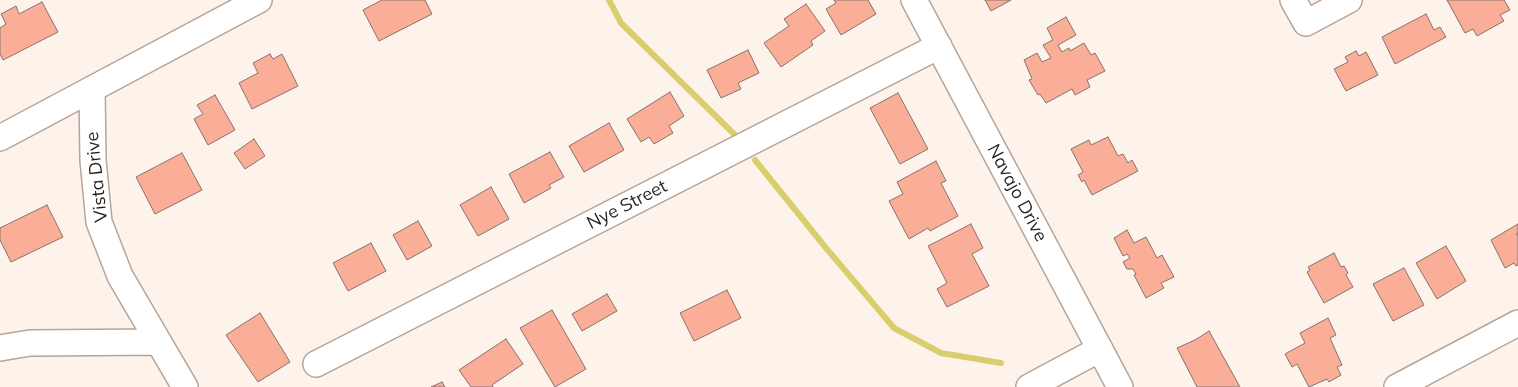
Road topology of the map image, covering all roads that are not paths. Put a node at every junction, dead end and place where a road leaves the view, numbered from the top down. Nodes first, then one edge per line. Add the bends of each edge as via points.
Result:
1 (259, 0) edge
2 (914, 0) edge
3 (1294, 0) edge
4 (1349, 0) edge
5 (939, 46) junction
6 (92, 89) junction
7 (0, 138) edge
8 (1518, 323) edge
9 (158, 342) junction
10 (0, 348) edge
11 (1100, 348) junction
12 (316, 364) dead end
13 (185, 387) edge
14 (1029, 387) edge
15 (1120, 387) edge
16 (1397, 387) edge

1 - 6 street
2 - 5 street, Navajo Drive
3 - 4 street via 1306,23
5 - 11 street, Navajo Drive
5 - 12 street, Nye Street
6 - 7 street
6 - 9 street, Vista Drive via 93,160 99,222 120,276
8 - 16 street
9 - 10 street via 30,343
9 - 13 street, Vista Drive
11 - 14 street
11 - 15 street, Navajo Drive

